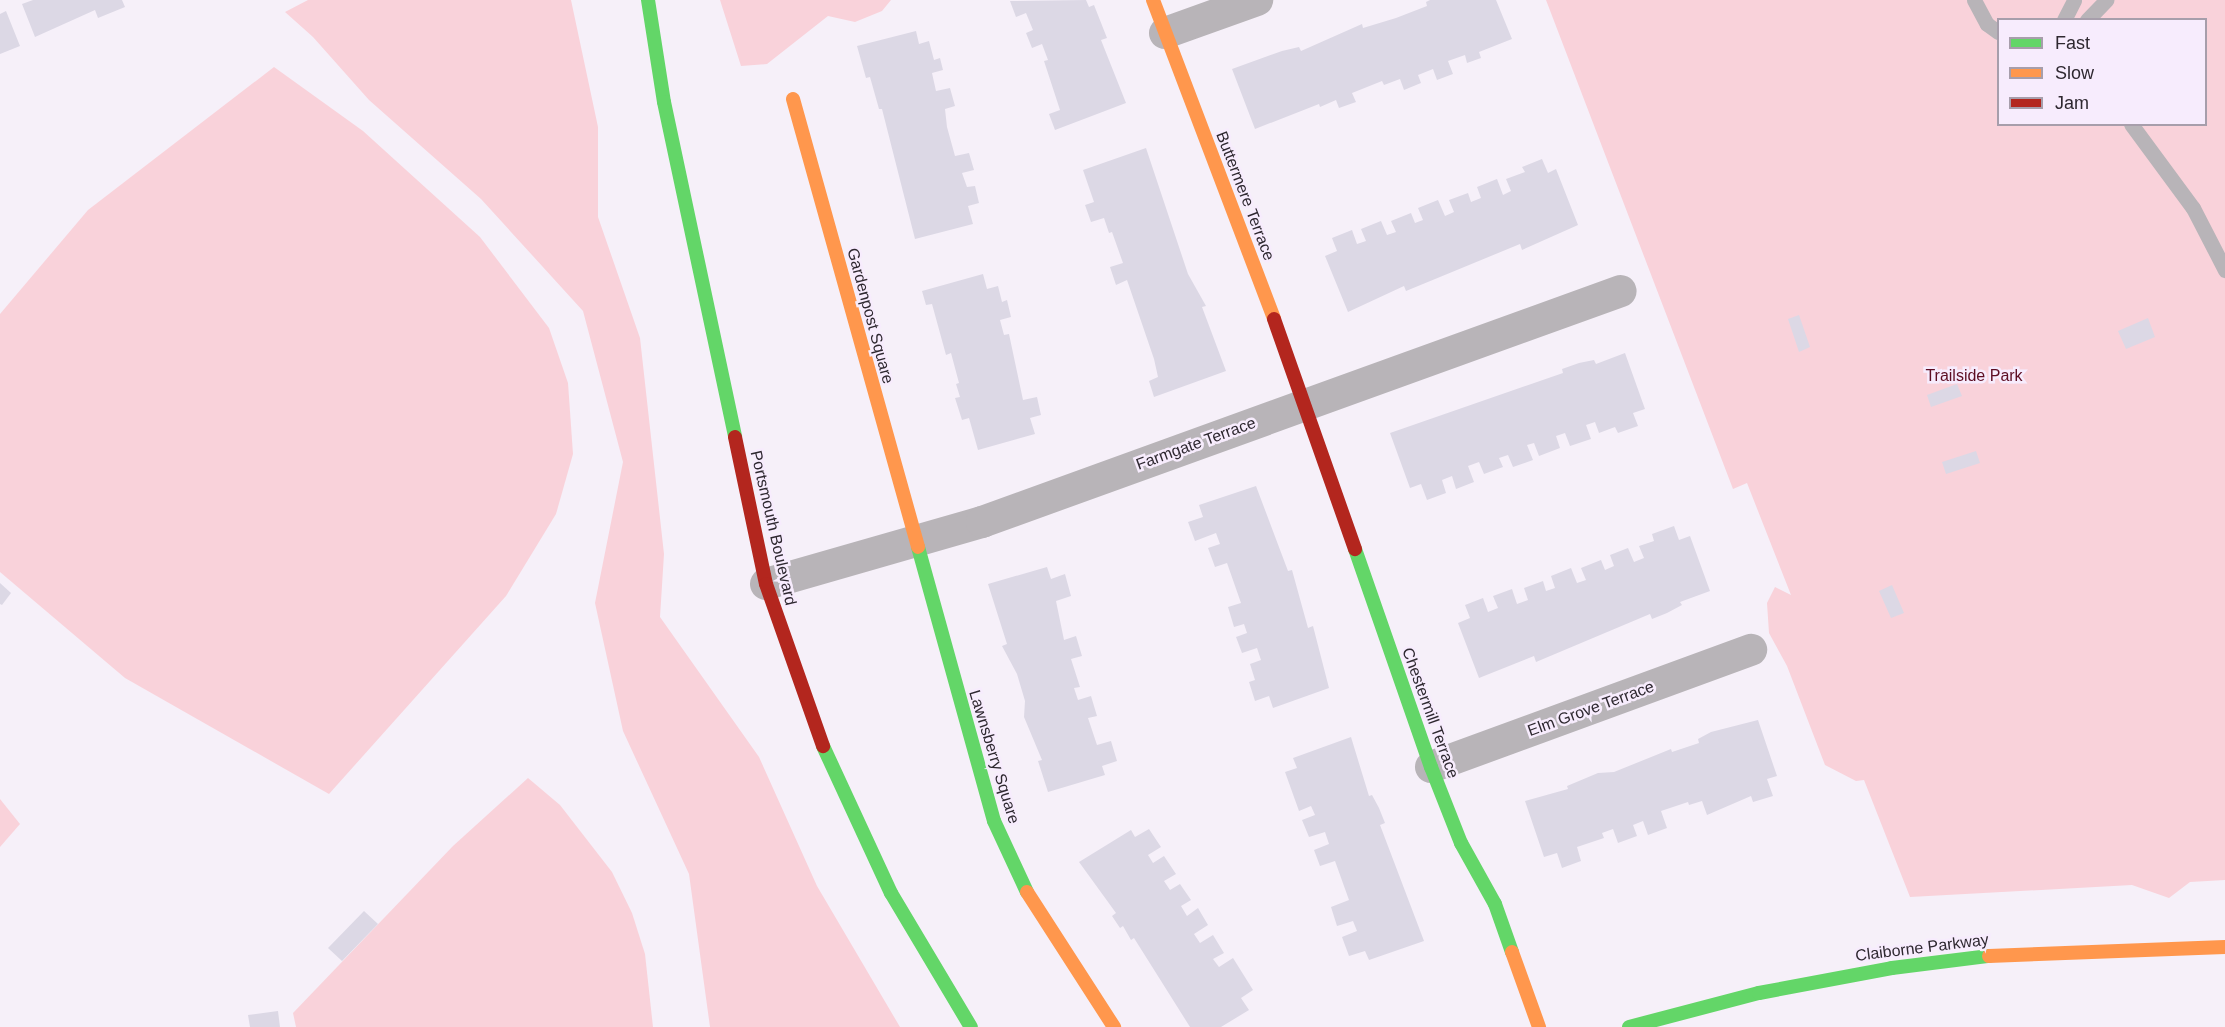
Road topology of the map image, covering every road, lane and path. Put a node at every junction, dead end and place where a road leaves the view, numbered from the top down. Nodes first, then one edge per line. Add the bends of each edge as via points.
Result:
1 (648, 0) edge
2 (1153, 0) edge
3 (1257, 0) edge
4 (1974, 0) edge
5 (2074, 0) edge
6 (2106, 0) edge
7 (2065, 18) edge
8 (2089, 18) edge
9 (1997, 31) edge
10 (1165, 33) junction
11 (793, 99) dead end
12 (2132, 126) edge
13 (2225, 270) edge
14 (1621, 291) dead end
15 (1302, 406) junction
16 (914, 543) junction
17 (766, 584) junction
18 (1751, 650) dead end
19 (1431, 767) junction
20 (2225, 947) edge
21 (971, 1027) edge
22 (1114, 1027) edge
23 (1539, 1027) edge
24 (1629, 1027) edge

1 - 17 street, Portsmouth Boulevard via 664,102
2 - 10 street, Buttermere Terrace
3 - 10 street
4 - 9 lane via 1987,24
5 - 7 lane
6 - 8 lane
10 - 15 street, Buttermere Terrace via 1274,319
11 - 16 street, Gardenpost Square
12 - 13 lane via 2193,208
14 - 15 street, Farmgate Terrace
15 - 16 street, Farmgate Terrace
15 - 19 street, Chestermill Terrace
16 - 17 street, Farmgate Terrace
16 - 22 street, Lawnsberry Square via 994,821 1023,885
17 - 21 street, Portsmouth Boulevard via 797,681 841,792 891,894
18 - 19 street, Elm Grove Terrace
19 - 23 street, Chestermill Terrace via 1461,843 1495,904
20 - 24 street, Claiborne Parkway via 2000,955 1892,968 1759,993

